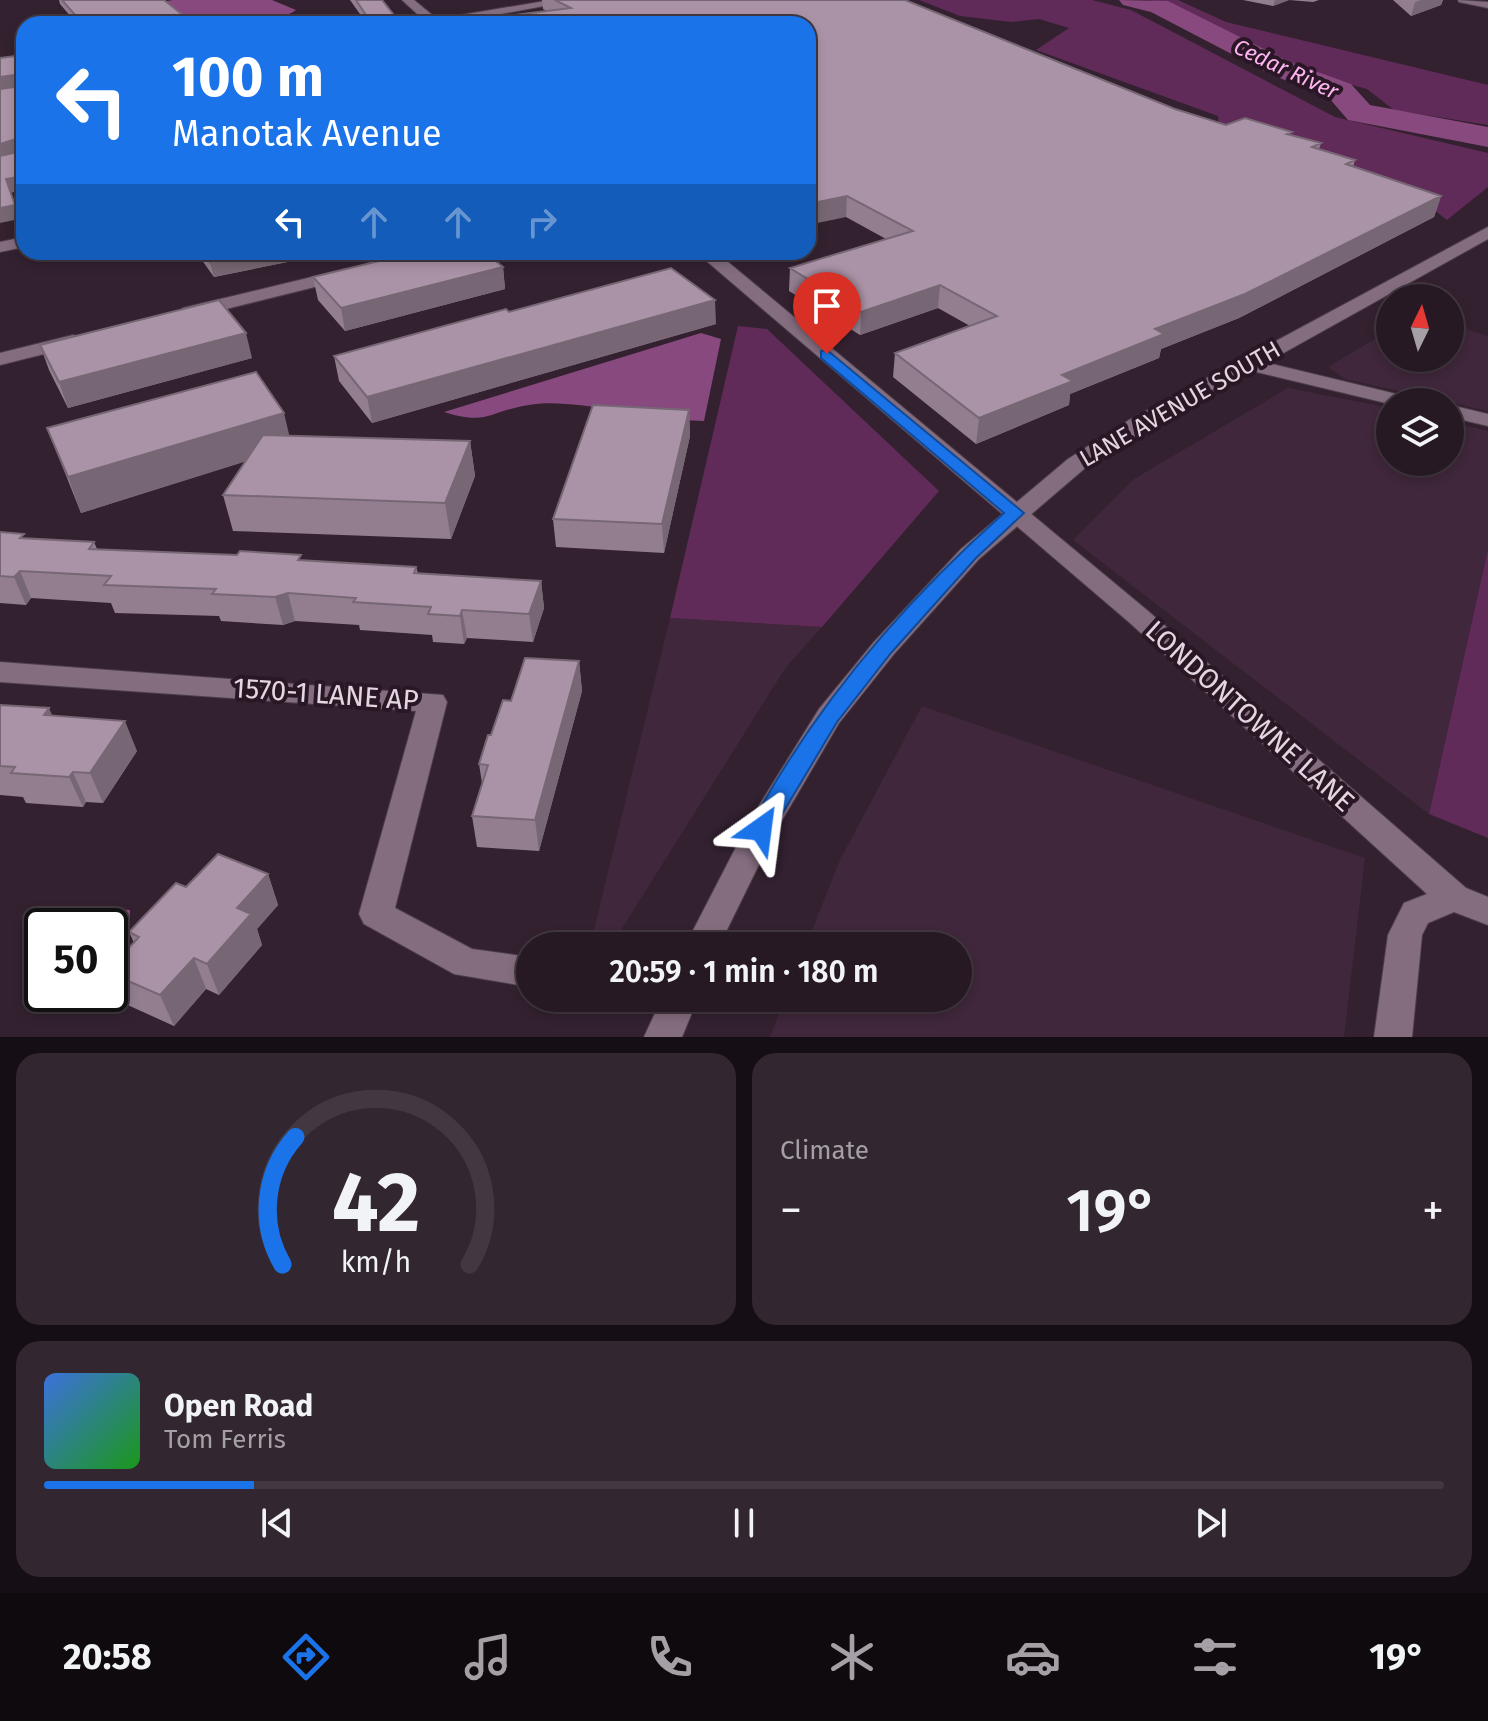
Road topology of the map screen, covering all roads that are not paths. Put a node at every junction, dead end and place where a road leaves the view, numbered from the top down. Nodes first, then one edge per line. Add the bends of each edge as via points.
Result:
1 (407, 0) edge
2 (571, 0) edge
3 (1463, 0) edge
4 (1488, 5) edge
5 (424, 16) edge
6 (478, 16) edge
7 (1488, 232) edge
8 (715, 260) edge
9 (361, 270) edge
10 (169, 317) edge
11 (92, 336) edge
12 (0, 359) edge
13 (1247, 364) junction
14 (1376, 395) edge
15 (1464, 414) edge
16 (1488, 420) edge
17 (1015, 513) junction
18 (0, 672) edge
19 (1454, 898) junction
20 (1488, 911) edge
21 (709, 932) edge
22 (516, 970) edge
23 (674, 1012) edge
24 (663, 1037) edge
25 (1393, 1037) edge

1 - 5 street
2 - 6 street
3 - 4 street
7 - 13 street, LANE AVENUE SOUTH
8 - 17 street, LONDONTOWNE LANE
9 - 10 street
11 - 12 street
13 - 14 street
13 - 17 street, LANE AVENUE SOUTH via 1076,464
15 - 16 street
17 - 19 street, LONDONTOWNE LANE
17 - 21 street, LANE AVENUE SOUTH via 905,624 829,716 761,829
18 - 22 street, 1570-1 LANE AP via 433,702 376,914 466,963
19 - 20 street, LONDONTOWNE LANE
19 - 25 street via 1416,913 1405,935
23 - 24 street

